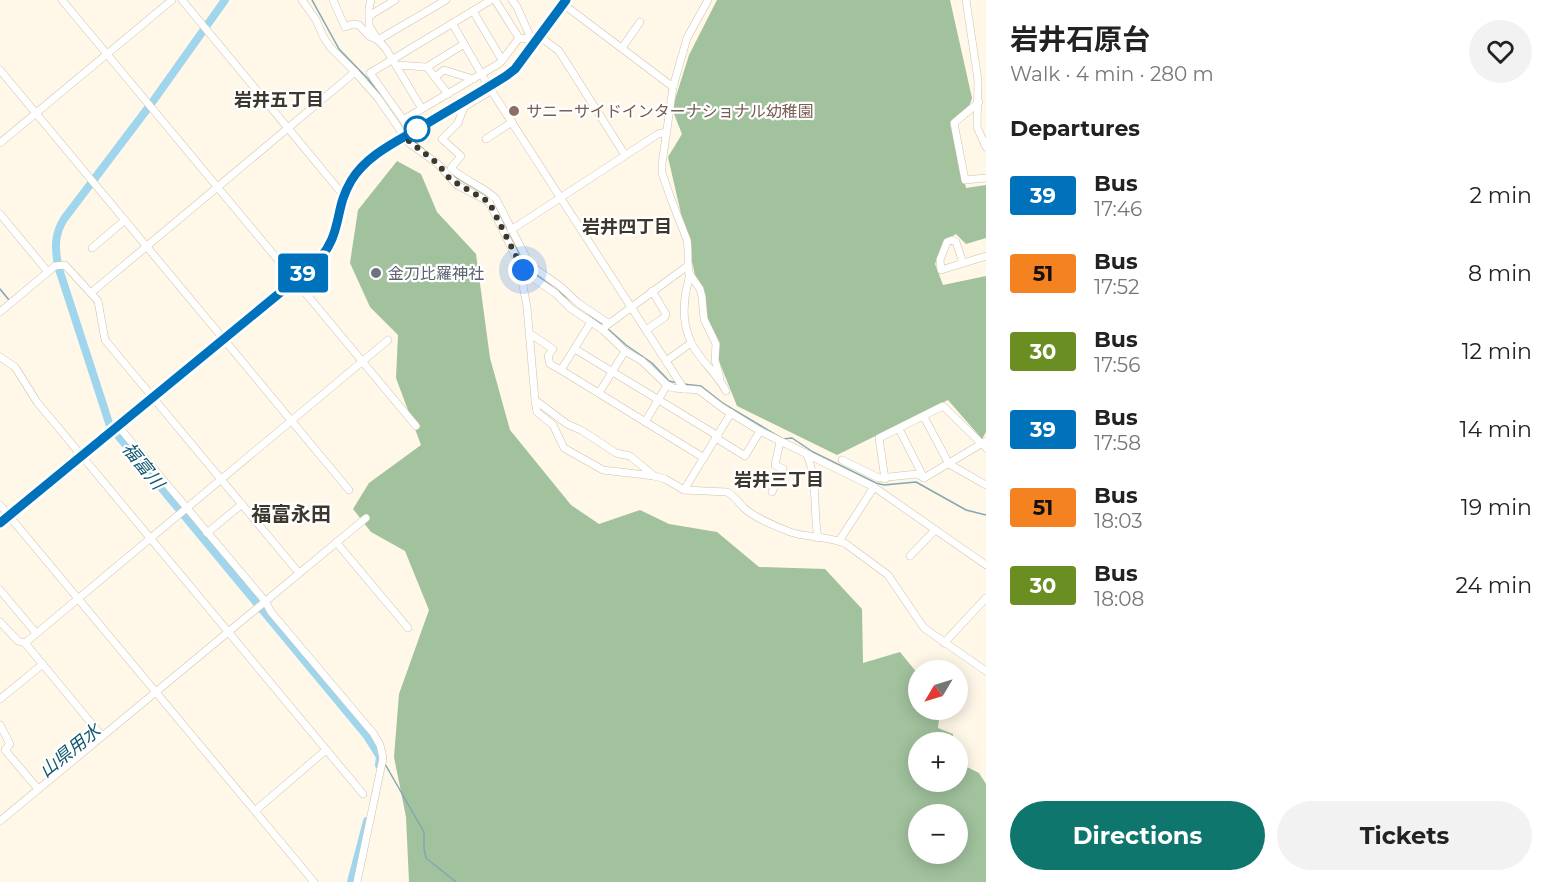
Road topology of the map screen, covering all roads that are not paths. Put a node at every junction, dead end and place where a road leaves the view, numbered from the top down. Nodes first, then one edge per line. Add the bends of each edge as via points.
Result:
1 (62, 0) edge
2 (172, 0) edge
3 (182, 0) edge
4 (302, 0) edge
5 (333, 0) edge
6 (371, 0) edge
7 (395, 0) edge
8 (446, 0) edge
9 (493, 0) edge
10 (512, 0) edge
11 (708, 0) edge
12 (966, 0) edge
13 (564, 2) edge
14 (473, 11) junction
15 (369, 15) junction
16 (640, 22) dead end
17 (452, 23) junction
18 (519, 38) junction
19 (534, 39) junction
20 (378, 40) junction
21 (464, 44) junction
22 (622, 48) junction
23 (107, 54) junction
24 (502, 60) junction
25 (394, 62) junction
26 (427, 67) junction
27 (0, 70) edge
28 (355, 72) junction
29 (482, 74) junction
30 (435, 77) junction
31 (473, 79) junction
32 (673, 87) junction
33 (490, 88) junction
34 (448, 94) junction
35 (440, 98) junction
36 (978, 102) junction
37 (422, 109) junction
38 (448, 111) junction
39 (36, 113) junction
40 (403, 120) junction
41 (512, 122) junction
42 (288, 128) junction
43 (667, 132) junction
44 (408, 135) junction
45 (486, 139) dead end
46 (985, 142) edge
47 (0, 143) edge
48 (625, 155) junction
49 (986, 178) edge
50 (217, 186) junction
51 (344, 196) junction
52 (561, 198) junction
53 (0, 214) edge
54 (125, 220) junction
55 (511, 230) junction
56 (146, 246) junction
57 (92, 248) dead end
58 (986, 256) edge
59 (963, 263) junction
60 (47, 270) junction
61 (523, 270) junction
62 (688, 270) junction
63 (295, 280) junction
64 (652, 291) junction
65 (92, 292) junction
66 (631, 307) junction
67 (0, 312) edge
68 (591, 322) junction
69 (606, 326) junction
70 (646, 330) junction
71 (529, 333) junction
72 (224, 338) junction
73 (388, 340) dead end
74 (691, 343) junction
75 (575, 349) junction
76 (625, 351) junction
77 (0, 357) edge
78 (363, 360) junction
79 (666, 361) junction
80 (561, 370) junction
81 (612, 372) junction
82 (721, 381) junction
83 (667, 385) junction
84 (681, 385) junction
85 (726, 391) dead end
86 (599, 393) junction
87 (153, 397) junction
88 (535, 400) junction
89 (658, 400) junction
90 (731, 413) junction
91 (924, 417) junction
92 (291, 420) junction
93 (645, 422) junction
94 (416, 426) dead end
95 (115, 428) junction
96 (899, 429) junction
97 (760, 431) junction
98 (717, 437) junction
99 (780, 442) junction
100 (985, 443) edge
101 (807, 455) junction
102 (81, 456) junction
103 (704, 458) junction
104 (842, 460) dead end
105 (949, 464) junction
106 (654, 476) junction
107 (924, 478) junction
108 (221, 479) junction
109 (885, 479) junction
110 (986, 485) edge
111 (874, 488) junction
112 (349, 490) dead end
113 (684, 490) junction
114 (772, 492) dead end
115 (242, 504) junction
116 (0, 505) edge
117 (185, 508) junction
118 (9, 515) junction
119 (366, 518) dead end
120 (0, 523) edge
121 (935, 530) junction
122 (207, 533) junction
123 (150, 538) junction
124 (818, 538) junction
125 (839, 541) junction
126 (336, 542) junction
127 (910, 556) dead end
128 (986, 565) edge
129 (299, 573) junction
130 (0, 590) edge
131 (78, 598) junction
132 (986, 598) edge
133 (264, 601) junction
134 (0, 622) edge
135 (408, 628) dead end
136 (228, 632) junction
137 (36, 633) junction
138 (25, 643) junction
139 (944, 643) junction
140 (43, 664) junction
141 (986, 671) edge
142 (157, 692) junction
143 (0, 699) edge
144 (0, 725) edge
145 (102, 736) junction
146 (326, 750) junction
147 (3, 752) edge
148 (38, 789) junction
149 (363, 794) dead end
150 (255, 810) junction
151 (0, 821) edge
152 (314, 882) edge
153 (357, 882) edge

1 - 23 street
2 - 23 street
3 - 42 street
4 - 28 street via 331,48
5 - 20 street via 345,27 357,24
6 - 15 street
7 - 15 street
8 - 20 street
9 - 14 street
9 - 18 street
10 - 19 street
11 - 32 street via 687,38
12 - 36 street
13 - 19 main road
13 - 22 street
14 - 17 street
14 - 24 street
15 - 20 street via 369,26
16 - 22 street
17 - 21 street
17 - 25 street
18 - 19 street
18 - 24 street
19 - 33 main road via 515,69
19 - 48 street via 559,51
20 - 25 street
21 - 26 street
21 - 29 street
22 - 32 street
23 - 39 street
23 - 50 street
24 - 29 street
25 - 26 street
25 - 37 street
25 - 40 street via 370,73
26 - 30 street
27 - 39 street
28 - 42 street
28 - 44 street
29 - 31 street
29 - 33 street
30 - 31 street via 444,70
30 - 34 street
31 - 34 street
32 - 43 street
33 - 38 main road
33 - 41 street
33 - 55 street via 464,107 458,123 442,139 461,156 451,168 492,194
34 - 35 street
35 - 37 street
35 - 38 street
36 - 46 street via 977,127
36 - 49 street via 954,123 965,180
37 - 40 street
38 - 44 main road
39 - 47 street
39 - 54 street
40 - 44 street
41 - 45 street
41 - 52 street
42 - 50 street
42 - 51 street
43 - 48 street
43 - 62 street via 662,173 687,240
44 - 51 main road via 367,162 350,181
44 - 61 street via 450,179 489,202
48 - 52 street
50 - 56 street
50 - 63 street
51 - 63 main road via 331,243
52 - 55 street
52 - 66 street
53 - 60 street
54 - 56 street
54 - 57 street
55 - 69 street via 534,269
56 - 65 street
56 - 72 street
58 - 59 street
59 - 59 street via 941,270 940,260 947,242 956,242
60 - 65 street via 60,265 71,269
60 - 67 street
61 - 68 street
61 - 71 street
62 - 64 street
62 - 74 street via 684,321
62 - 82 street via 700,289 704,319 716,344 715,360
63 - 72 main road
63 - 78 street
64 - 66 street
64 - 70 street via 666,314
65 - 87 street via 100,307 105,340
66 - 69 street
66 - 70 street
68 - 69 street
68 - 75 street
69 - 76 street
70 - 79 street
71 - 80 street via 553,349 548,356 550,364
71 - 88 street
72 - 87 main road
72 - 92 street
73 - 78 street
74 - 79 street
74 - 82 street
75 - 80 street
75 - 81 street
76 - 81 street
76 - 83 street
77 - 102 street via 19,372 37,402
78 - 92 street
78 - 94 street
79 - 84 street
80 - 86 street
81 - 86 street
81 - 89 street
82 - 85 street
83 - 84 street
83 - 89 street
84 - 90 street via 699,390
86 - 93 street
87 - 95 main road
87 - 108 street
88 - 106 street via 616,453 639,461
88 - 106 street via 537,412 553,425 564,448 603,470
89 - 93 street
89 - 98 street
90 - 97 street
90 - 98 street
91 - 96 street
91 - 100 street via 943,406
91 - 105 street
92 - 108 street
92 - 112 street
93 - 103 street
95 - 102 main road
95 - 117 street
96 - 107 street
96 - 109 street via 879,438
97 - 98 street via 745,456
97 - 99 street
98 - 103 street
99 - 101 street
99 - 114 street via 775,465 783,469
100 - 105 street
101 - 111 street
101 - 124 street via 814,480
102 - 118 main road
102 - 123 street
103 - 113 street
104 - 109 street
105 - 107 street
105 - 110 street
106 - 113 street
107 - 109 street via 917,474
108 - 115 street
108 - 117 street
111 - 121 street
111 - 125 street
113 - 124 street via 727,492 752,514
115 - 122 street
115 - 129 street
116 - 118 street
117 - 122 street
117 - 123 street
118 - 120 main road
118 - 131 street
119 - 126 street
121 - 127 street
121 - 128 street
122 - 133 street
123 - 131 street
123 - 136 street
124 - 125 street
125 - 139 street via 888,575 917,621
126 - 129 street
126 - 135 street
129 - 133 street
130 - 137 street
131 - 137 street
131 - 142 street
132 - 139 street
133 - 136 street
133 - 153 street via 381,746 383,760
134 - 138 street via 18,642
136 - 142 street
136 - 146 street
137 - 138 street
138 - 140 street
139 - 141 street
140 - 143 street
140 - 145 street
142 - 145 street
142 - 150 street
144 - 147 street via 10,744
145 - 148 street
146 - 149 street
146 - 150 street
147 - 148 street
148 - 151 street
150 - 152 street

